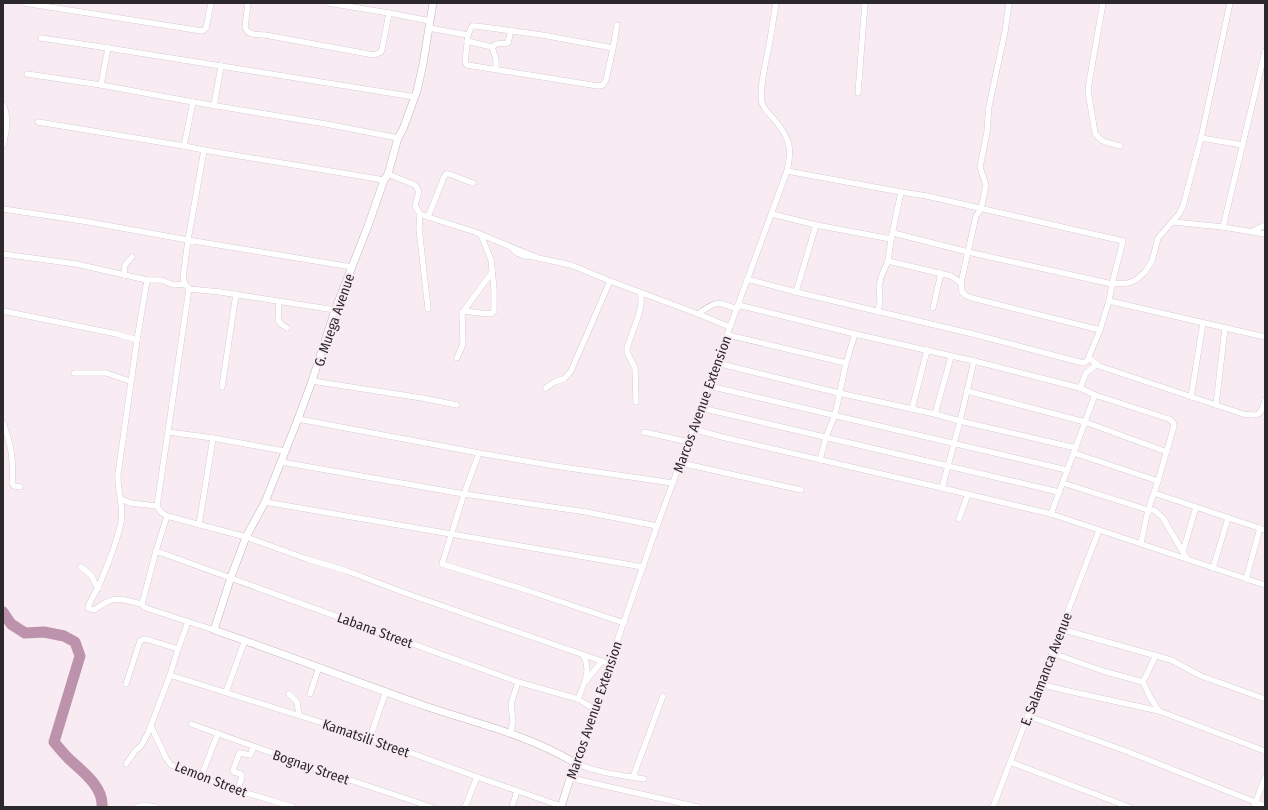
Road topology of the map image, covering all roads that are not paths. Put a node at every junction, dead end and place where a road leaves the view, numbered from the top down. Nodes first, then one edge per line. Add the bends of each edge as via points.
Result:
1 (24, 3) edge
2 (210, 3) edge
3 (248, 3) edge
4 (328, 3) edge
5 (433, 3) edge
6 (776, 3) edge
7 (866, 3) edge
8 (1009, 3) edge
9 (1103, 3) edge
10 (1230, 3) edge
11 (389, 13) junction
12 (430, 25) junction
13 (618, 25) dead end
14 (511, 30) junction
15 (42, 38) dead end
16 (468, 38) junction
17 (492, 46) junction
18 (108, 48) junction
19 (613, 48) junction
20 (1265, 51) edge
21 (221, 66) junction
22 (496, 69) junction
23 (27, 74) dead end
24 (1262, 75) edge
25 (101, 85) junction
26 (858, 93) dead end
27 (415, 97) junction
28 (193, 102) junction
29 (3, 104) edge
30 (214, 106) junction
31 (38, 122) dead end
32 (398, 138) junction
33 (1201, 138) junction
34 (3, 145) edge
35 (1242, 145) junction
36 (184, 146) junction
37 (1120, 146) dead end
38 (204, 150) junction
39 (787, 172) junction
40 (386, 177) junction
41 (473, 183) dead end
42 (900, 192) junction
43 (972, 207) junction
44 (3, 209) edge
45 (981, 209) junction
46 (420, 214) junction
47 (772, 214) junction
48 (428, 216) junction
49 (976, 216) junction
50 (1173, 222) junction
51 (816, 225) junction
52 (1265, 225) edge
53 (1223, 227) junction
54 (1250, 232) junction
55 (893, 233) junction
56 (1265, 234) edge
57 (482, 235) junction
58 (188, 240) junction
59 (891, 240) junction
60 (968, 252) junction
61 (3, 254) edge
62 (132, 257) dead end
63 (888, 261) junction
64 (352, 267) junction
65 (492, 271) junction
66 (963, 271) junction
67 (941, 273) junction
68 (124, 275) junction
69 (951, 276) junction
70 (748, 279) junction
71 (147, 280) junction
72 (610, 281) junction
73 (960, 283) junction
74 (185, 284) junction
75 (1112, 284) junction
76 (190, 289) junction
77 (796, 292) junction
78 (641, 293) junction
79 (236, 294) junction
80 (1109, 301) junction
81 (279, 302) junction
82 (738, 307) junction
83 (933, 308) dead end
84 (428, 309) dead end
85 (335, 310) junction
86 (3, 311) edge
87 (464, 311) junction
88 (878, 312) junction
89 (698, 314) junction
90 (1203, 323) junction
91 (730, 327) junction
92 (287, 328) dead end
93 (1225, 328) junction
94 (1100, 330) junction
95 (855, 334) junction
96 (728, 335) junction
97 (1265, 337) edge
98 (137, 340) junction
99 (927, 350) junction
100 (950, 357) junction
101 (457, 358) dead end
102 (1089, 358) junction
103 (974, 361) junction
104 (717, 363) junction
105 (846, 363) junction
106 (1096, 365) junction
107 (74, 373) dead end
108 (130, 381) junction
109 (312, 381) junction
110 (709, 386) junction
111 (222, 388) dead end
112 (546, 388) dead end
113 (1080, 388) junction
114 (967, 391) junction
115 (839, 393) junction
116 (1095, 395) junction
117 (1192, 397) junction
118 (1265, 400) edge
119 (636, 402) dead end
120 (456, 405) dead end
121 (1216, 405) junction
122 (702, 408) junction
123 (912, 409) junction
124 (935, 414) junction
125 (834, 415) junction
126 (298, 419) junction
127 (960, 421) junction
128 (1085, 422) junction
129 (3, 423) edge
130 (693, 429) junction
131 (168, 432) junction
132 (644, 432) dead end
133 (826, 437) junction
134 (213, 438) junction
135 (689, 442) junction
136 (954, 443) junction
137 (1075, 450) junction
138 (284, 451) junction
139 (1167, 452) junction
140 (480, 453) junction
141 (820, 460) junction
142 (281, 462) junction
143 (681, 462) junction
144 (948, 466) junction
145 (1067, 470) junction
146 (1158, 481) junction
147 (673, 483) junction
148 (1062, 483) junction
149 (20, 487) dead end
150 (942, 488) junction
151 (801, 490) dead end
152 (1059, 492) junction
153 (1154, 493) junction
154 (464, 494) junction
155 (968, 494) junction
156 (121, 499) junction
157 (265, 502) junction
158 (157, 506) junction
159 (1196, 507) junction
160 (1148, 510) junction
161 (1051, 514) junction
162 (167, 516) junction
163 (1228, 518) junction
164 (959, 519) dead end
165 (199, 525) junction
166 (658, 526) junction
167 (1262, 529) edge
168 (1099, 530) junction
169 (452, 535) junction
170 (246, 537) junction
171 (1141, 543) junction
172 (156, 551) junction
173 (1183, 551) junction
174 (1187, 559) junction
175 (81, 567) dead end
176 (643, 567) junction
177 (1213, 568) junction
178 (231, 577) junction
179 (1246, 579) junction
180 (1265, 585) edge
181 (98, 588) junction
182 (142, 604) junction
183 (188, 622) junction
184 (624, 623) junction
185 (1061, 629) junction
186 (214, 630) junction
187 (245, 640) junction
188 (178, 649) junction
189 (1052, 653) junction
190 (583, 655) junction
191 (1156, 655) junction
192 (602, 661) junction
193 (610, 664) junction
194 (319, 667) junction
195 (170, 675) junction
196 (518, 682) junction
197 (1143, 682) junction
198 (584, 683) junction
199 (126, 684) dead end
200 (1040, 684) junction
201 (386, 691) junction
202 (226, 692) junction
203 (289, 694) dead end
204 (310, 694) dead end
205 (663, 696) dead end
206 (578, 699) junction
207 (1265, 699) edge
208 (594, 709) junction
209 (1159, 711) junction
210 (299, 715) junction
211 (1028, 716) junction
212 (191, 724) dead end
213 (151, 726) junction
214 (218, 733) junction
215 (510, 733) junction
216 (370, 738) junction
217 (254, 747) junction
218 (1265, 751) edge
219 (1010, 762) junction
220 (575, 763) junction
221 (126, 764) dead end
222 (201, 777) junction
223 (633, 777) junction
224 (1265, 777) edge
225 (477, 778) junction
226 (570, 778) junction
227 (644, 779) dead end
228 (238, 790) junction
229 (517, 791) junction
230 (1255, 804) edge
231 (561, 806) edge
232 (1265, 806) edge
233 (137, 807) edge
234 (155, 807) edge
235 (293, 807) edge
236 (432, 807) edge
237 (465, 807) edge
238 (512, 807) edge
239 (698, 807) edge
240 (993, 807) edge
241 (1129, 807) edge

1 - 2 street via 202,31 206,28
3 - 11 street via 245,27 249,33 374,54 381,52
4 - 11 street
5 - 12 street, G. Muega Avenue
6 - 39 street, Marcos Avenue Extension via 761,98 764,108 787,140 790,156
7 - 26 street
8 - 45 street via 980,167 986,185
9 - 37 street via 1088,91 1098,139
10 - 33 street
11 - 12 street
12 - 16 street
12 - 27 street, G. Muega Avenue
13 - 19 street
14 - 16 street via 474,25
14 - 17 street via 508,43
14 - 19 street
15 - 18 street
16 - 17 street
16 - 22 street via 465,64
17 - 22 street
18 - 21 street
18 - 25 street
19 - 22 street via 606,80 603,85 598,86
20 - 24 street
21 - 27 street
21 - 30 street
23 - 25 street
24 - 35 street
25 - 28 street
27 - 32 street, G. Muega Avenue
28 - 30 street
28 - 36 street
29 - 34 street via 8,124
30 - 32 street
31 - 36 street
32 - 40 street, G. Muega Avenue
33 - 35 street
33 - 50 street via 1185,201
35 - 53 street
36 - 38 street
38 - 40 street
38 - 58 street
39 - 42 street
39 - 47 street, Marcos Avenue Extension
40 - 46 street via 418,187 415,206
40 - 64 street, G. Muega Avenue
41 - 48 street via 446,174
42 - 43 street
42 - 55 street
43 - 45 street
43 - 49 street
44 - 58 street
45 - 49 street
45 - 75 street via 1123,241
46 - 48 street
46 - 84 street via 419,228
47 - 51 street
47 - 70 street, Marcos Avenue Extension
48 - 57 street
49 - 60 street
50 - 53 street
50 - 75 street via 1158,238 1152,261 1145,272 1128,283
51 - 59 street
51 - 77 street
52 - 54 street
53 - 54 street
54 - 56 street
55 - 59 street
55 - 60 street
57 - 65 street
57 - 72 street via 538,258 571,265
58 - 64 street
58 - 74 street via 183,272
59 - 63 street
60 - 66 street
60 - 75 street
61 - 68 street via 76,264
62 - 68 street via 125,265
63 - 67 street
63 - 88 street via 879,286
64 - 85 street, G. Muega Avenue
65 - 87 street
65 - 87 street via 492,313
66 - 69 street
66 - 73 street
67 - 69 street
67 - 83 street
68 - 71 street
69 - 73 street
70 - 77 street
70 - 82 street, Marcos Avenue Extension
71 - 74 street via 160,280 174,285
71 - 98 street
72 - 78 street
72 - 112 street via 571,371 564,379
73 - 94 street via 962,292 968,297
74 - 76 street
75 - 80 street
76 - 79 street
76 - 131 street
77 - 88 street
78 - 89 street
78 - 119 street via 638,317 627,348 634,368
79 - 81 street
79 - 111 street
80 - 90 street
80 - 94 street
81 - 85 street
81 - 92 street via 278,320
82 - 89 street via 712,304
82 - 91 street, Marcos Avenue Extension
82 - 95 street
85 - 109 street, G. Muega Avenue
86 - 98 street
87 - 101 street via 461,316 463,344
88 - 102 street via 1083,363
89 - 91 street
90 - 93 street
90 - 117 street
91 - 96 street, Marcos Avenue Extension
93 - 97 street
93 - 121 street
94 - 102 street
95 - 99 street
95 - 105 street
96 - 104 street, Marcos Avenue Extension
96 - 105 street
98 - 108 street
99 - 100 street
99 - 123 street
100 - 103 street
100 - 124 street
102 - 106 street
103 - 113 street
103 - 114 street
104 - 110 street, Marcos Avenue Extension
104 - 115 street
105 - 115 street
106 - 113 street via 1086,373
106 - 117 street
107 - 108 street via 106,373
108 - 156 street via 118,474
109 - 120 street
109 - 126 street, G. Muega Avenue
110 - 122 street, Marcos Avenue Extension
110 - 125 street
113 - 116 street
114 - 127 street
114 - 128 street
115 - 123 street
115 - 125 street
116 - 128 street
116 - 139 street via 1170,420 1174,426
117 - 121 street
118 - 121 street via 1262,410 1256,415 1243,414
122 - 130 street, Marcos Avenue Extension
122 - 133 street
123 - 124 street
124 - 127 street
125 - 133 street
125 - 136 street
126 - 138 street, G. Muega Avenue
126 - 140 street
127 - 136 street
127 - 137 street
128 - 137 street
128 - 139 street
129 - 149 street via 13,459 12,483
130 - 135 street, Marcos Avenue Extension
130 - 141 street
131 - 134 street
131 - 158 street
132 - 135 street
133 - 141 street
133 - 144 street
134 - 138 street
134 - 165 street
135 - 143 street, Marcos Avenue Extension
136 - 144 street
136 - 145 street
137 - 145 street
137 - 146 street
138 - 142 street, G. Muega Avenue
139 - 146 street
140 - 147 street
140 - 154 street
141 - 150 street
142 - 154 street
142 - 157 street, G. Muega Avenue
143 - 147 street, Marcos Avenue Extension
143 - 151 street
144 - 150 street
144 - 152 street
145 - 148 street
146 - 153 street
147 - 166 street, Marcos Avenue Extension
148 - 152 street
148 - 160 street
150 - 155 street
152 - 161 street
153 - 159 street
153 - 160 street
154 - 166 street via 586,512
154 - 169 street
155 - 161 street
155 - 164 street
156 - 158 street via 130,503
156 - 181 street via 121,522
157 - 169 street
157 - 170 street, G. Muega Avenue
158 - 162 street
159 - 163 street
159 - 173 street
160 - 171 street
160 - 173 street via 1154,510 1163,518
161 - 168 street
162 - 165 street
162 - 172 street
163 - 167 street
163 - 177 street
165 - 170 street
166 - 176 street, Marcos Avenue Extension
167 - 179 street
168 - 171 street
168 - 185 street, E. Salamanca Avenue
169 - 176 street
169 - 184 street via 442,564
170 - 178 street, G. Muega Avenue
170 - 190 street
171 - 174 street
172 - 178 street, Labana Street
172 - 182 street
173 - 174 street
174 - 177 street
175 - 181 street via 91,575
176 - 184 street, Marcos Avenue Extension
177 - 179 street
178 - 186 street, G. Muega Avenue
178 - 196 street, Labana Street
179 - 180 street
181 - 182 street via 88,608 90,610 110,599
182 - 183 street via 148,609
183 - 186 street
183 - 188 street
184 - 193 street, Marcos Avenue Extension
185 - 189 street, E. Salamanca Avenue
185 - 191 street
186 - 187 street
187 - 194 street
187 - 202 street
188 - 195 street
188 - 199 street via 142,640 138,644
189 - 197 street
189 - 200 street, E. Salamanca Avenue
190 - 192 street
190 - 198 street via 588,666
191 - 197 street
191 - 207 street via 1176,662 1200,676
192 - 193 street
192 - 198 street
193 - 208 street, Marcos Avenue Extension
194 - 201 street
194 - 204 street
195 - 202 street, Kamatsili Street
195 - 213 street
196 - 206 street, Labana Street
196 - 215 street via 511,704 513,723
197 - 209 street
198 - 206 street
200 - 209 street
200 - 211 street, E. Salamanca Avenue
201 - 215 street
201 - 216 street
202 - 210 street, Kamatsili Street
203 - 210 street via 297,702
205 - 223 street
206 - 208 street, Labana Street
208 - 220 street, Marcos Avenue Extension
209 - 218 street
210 - 216 street, Kamatsili Street
211 - 219 street, E. Salamanca Avenue
211 - 230 street via 1126,751
212 - 214 street, Bognay Street
213 - 221 street via 141,746
213 - 222 street, Lemon Street via 168,762
214 - 217 street, Bognay Street
214 - 222 street
215 - 220 street
216 - 225 street, Kamatsili Street
217 - 228 street via 250,755 239,754 233,770 242,778
217 - 236 street, Bognay Street
219 - 240 street, E. Salamanca Avenue
219 - 241 street
220 - 223 street via 605,773
220 - 226 street, Marcos Avenue Extension
222 - 228 street, Lemon Street
223 - 227 street
224 - 230 street
225 - 229 street, Kamatsili Street
225 - 237 street
226 - 231 street, Marcos Avenue Extension
226 - 239 street
228 - 235 street, Lemon Street
229 - 231 street, Kamatsili Street
229 - 238 street
230 - 232 street
233 - 234 street

